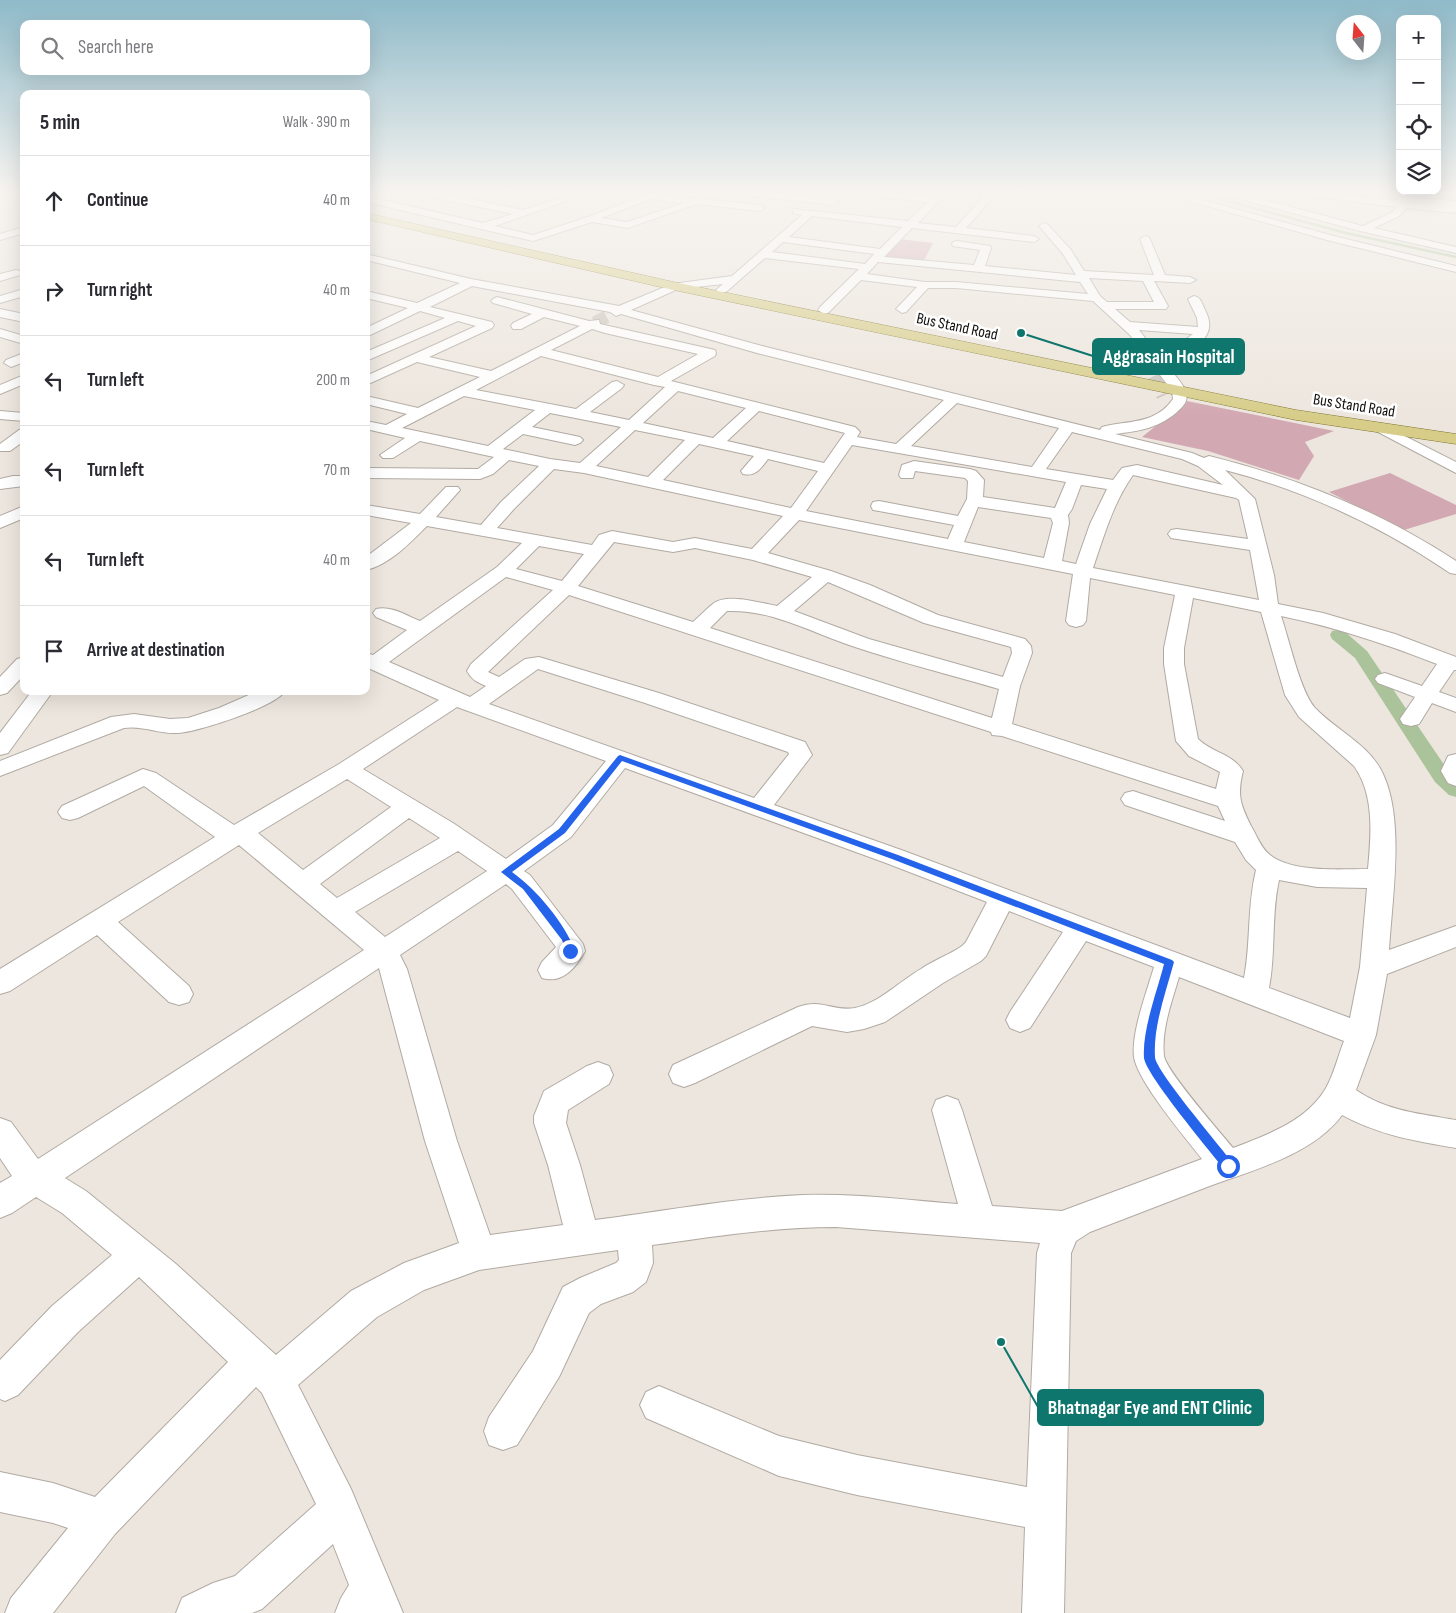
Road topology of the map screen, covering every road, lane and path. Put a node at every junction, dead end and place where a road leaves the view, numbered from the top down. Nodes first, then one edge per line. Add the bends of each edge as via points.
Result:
1 (401, 267) edge
2 (591, 267) edge
3 (610, 267) edge
4 (818, 267) edge
5 (865, 267) edge
6 (959, 267) edge
7 (1077, 267) edge
8 (1157, 267) edge
9 (747, 268) joint
10 (978, 269) joint
11 (766, 271) dead end
12 (16, 274) dead end
13 (854, 276) junction
14 (1083, 277) junction
15 (0, 278) edge
16 (638, 278) junction
17 (735, 278) junction
18 (1147, 278) junction
19 (1161, 278) junction
20 (1190, 280) dead end
21 (426, 283) dead end
22 (683, 285) junction
23 (925, 285) junction
24 (20, 286) edge
25 (471, 288) junction
26 (455, 290) junction
27 (722, 290) junction
28 (1, 294) edge
29 (538, 294) junction
30 (650, 295) junction
31 (20, 296) edge
32 (370, 296) edge
33 (20, 297) edge
34 (488, 299) dead end
35 (1194, 299) dead end
36 (1100, 302) junction
37 (400, 303) junction
38 (513, 305) junction
39 (0, 308) edge
40 (419, 308) junction
41 (383, 309) dead end
42 (902, 309) dead end
43 (824, 310) junction
44 (617, 311) junction
45 (0, 313) edge
46 (543, 313) junction
47 (20, 317) edge
48 (457, 317) junction
49 (476, 321) junction
50 (592, 324) junction
51 (1126, 325) junction
52 (517, 326) dead end
53 (1203, 330) junction
54 (370, 331) edge
55 (12, 337) edge
56 (1137, 337) junction
57 (0, 341) edge
58 (538, 351) junction
59 (1148, 352) junction
60 (370, 355) edge
61 (415, 358) junction
62 (20, 359) edge
63 (11, 363) dead end
64 (370, 363) edge
65 (767, 366) dead end
66 (394, 368) junction
67 (491, 375) junction
68 (1154, 376) tunnel mouth
69 (370, 379) edge
70 (20, 381) edge
71 (659, 382) junction
72 (617, 385) dead end
73 (675, 386) junction
74 (1174, 386) junction
75 (0, 390) edge
76 (462, 391) junction
77 (1163, 396) dead end
78 (370, 401) edge
79 (950, 402) junction
80 (756, 406) junction
81 (548, 408) junction
82 (419, 413) junction
83 (579, 414) junction
84 (0, 416) edge
85 (20, 417) edge
86 (634, 424) junction
87 (370, 426) edge
88 (1133, 427) junction
89 (389, 429) junction
90 (520, 429) junction
91 (1383, 429) junction
92 (1074, 430) junction
93 (1456, 432) edge
94 (419, 435) junction
95 (20, 436) edge
96 (696, 438) junction
97 (575, 440) dead end
98 (848, 440) junction
99 (1456, 440) edge
100 (716, 443) junction
101 (5, 448) dead end
102 (898, 449) junction
103 (498, 452) junction
104 (765, 454) junction
105 (1140, 454) junction
106 (388, 455) dead end
107 (1187, 456) junction
108 (550, 464) junction
109 (0, 467) edge
110 (584, 468) junction
111 (827, 468) junction
112 (1456, 468) edge
113 (20, 470) edge
114 (749, 471) dead end
115 (1037, 471) junction
116 (1128, 471) junction
117 (370, 473) edge
118 (907, 475) dead end
119 (1222, 475) junction
120 (1076, 478) junction
121 (651, 483) junction
122 (1117, 486) junction
123 (452, 490) dead end
124 (1245, 495) junction
125 (975, 501) junction
126 (879, 506) dead end
127 (370, 511) edge
128 (20, 512) edge
129 (795, 514) junction
130 (1059, 514) junction
131 (424, 522) junction
132 (964, 522) junction
133 (0, 523) edge
134 (485, 532) junction
135 (1177, 534) dead end
136 (535, 540) junction
137 (954, 546) junction
138 (1258, 546) junction
139 (596, 551) junction
140 (756, 555) junction
141 (370, 562) edge
142 (1052, 564) junction
143 (1456, 568) edge
144 (1084, 570) junction
145 (503, 571) junction
146 (825, 575) junction
147 (566, 588) junction
148 (1185, 591) junction
149 (1269, 607) junction
150 (383, 613) dead end
151 (781, 613) junction
152 (1076, 621) dead end
153 (422, 629) junction
154 (695, 631) junction
155 (370, 661) edge
156 (1453, 662) edge
157 (20, 667) edge
158 (1385, 679) dead end
159 (502, 685) junction
160 (1010, 686) junction
161 (0, 689) edge
162 (40, 695) edge
163 (266, 695) edge
164 (1428, 695) junction
165 (464, 702) junction
166 (1456, 705) edge
167 (1412, 719) dead end
168 (1000, 730) junction
169 (0, 748) edge
170 (620, 758) junction
171 (1456, 761) edge
172 (0, 769) edge
173 (347, 769) junction
174 (1456, 778) edge
175 (1133, 799) dead end
176 (1227, 801) junction
177 (408, 807) junction
178 (759, 808) junction
179 (70, 812) dead end
180 (237, 835) junction
181 (1244, 836) junction
182 (458, 839) junction
183 (1269, 867) junction
184 (505, 872) junction
185 (1380, 879) junction
186 (302, 884) junction
187 (1002, 898) junction
188 (335, 911) junction
189 (100, 922) junction
190 (1080, 928) junction
191 (1456, 936) edge
192 (384, 951) junction
193 (1169, 962) junction
194 (1374, 967) junction
195 (552, 970) dead end
196 (0, 983) edge
197 (179, 994) dead end
198 (1254, 995) junction
199 (1020, 1020) dead end
200 (1361, 1035) junction
201 (684, 1074) dead end
202 (598, 1075) dead end
203 (1340, 1094) junction
204 (947, 1110) dead end
205 (0, 1132) edge
206 (1456, 1134) edge
207 (1228, 1166) junction
208 (33, 1179) junction
209 (0, 1202) edge
210 (980, 1222) junction
211 (1064, 1228) junction
212 (633, 1232) junction
213 (583, 1238) junction
214 (479, 1253) junction
215 (138, 1255) junction
216 (265, 1370) junction
217 (5, 1382) dead end
218 (659, 1405) dead end
219 (503, 1431) dead end
220 (0, 1492) edge
221 (340, 1510) junction
222 (1045, 1510) junction
223 (101, 1520) junction
224 (370, 1605) edge
225 (26, 1613) edge
226 (197, 1613) edge
227 (1044, 1613) edge

1 - 25 street
2 - 16 main road, Bus Stand Road
3 - 22 main road, Bus Stand Road
4 - 13 street
5 - 13 street
6 - 10 street
7 - 14 street
8 - 19 street
9 - 11 street
9 - 17 street
10 - 14 street
12 - 15 street
13 - 23 street
13 - 43 street
14 - 18 street
14 - 36 street
16 - 22 main road, Bus Stand Road
16 - 30 main road
17 - 22 street
17 - 27 street
18 - 19 street
18 - 36 street via 1162,306
19 - 20 street
21 - 26 street
22 - 27 main road, Bus Stand Road
22 - 30 main road
22 - 30 street
22 - 74 main road, Bus Stand Road
23 - 36 street via 956,285
23 - 42 street
24 - 28 street
25 - 26 street
25 - 29 street
26 - 40 street
27 - 43 main road, Bus Stand Road
28 - 31 street
29 - 38 street
29 - 44 street
30 - 44 street
32 - 37 street
33 - 39 street
34 - 38 street
35 - 53 street via 1204,320
36 - 51 street
37 - 40 street
37 - 41 street
38 - 46 street
38 - 49 street
40 - 48 street
40 - 54 street
43 - 74 main road, Bus Stand Road
44 - 79 street
45 - 47 street
46 - 50 street
46 - 52 street
48 - 49 street
48 - 60 street
49 - 61 street via 488,325
50 - 58 street
50 - 71 street via 715,354
51 - 53 street
51 - 56 street
53 - 59 street via 1183,348
55 - 57 street
56 - 59 street
56 - 68 street via 1135,344
58 - 67 street
58 - 71 street
59 - 74 street
61 - 66 street
61 - 67 street
62 - 63 street
64 - 66 street
65 - 79 street
66 - 69 street
67 - 76 street
70 - 75 street
71 - 73 street
72 - 83 street
73 - 80 street
73 - 86 street
74 - 88 street via 1180,399 1178,403 1159,421
74 - 91 main road, Bus Stand Road via 1296,415
74 - 93 main road, Bus Stand Road
76 - 81 street
76 - 82 street
77 - 88 street via 1155,411
78 - 82 street
79 - 92 street
79 - 102 street
80 - 98 street via 850,430 853,435
80 - 100 street
81 - 83 street
81 - 90 street
82 - 89 street
83 - 86 street
84 - 85 street
86 - 96 street
86 - 110 street
87 - 89 street
88 - 92 street
89 - 94 street
90 - 97 street
90 - 103 street
91 - 99 main road, Bus Stand Road
91 - 112 street
92 - 105 street
92 - 107 street
92 - 115 street
94 - 103 street
94 - 106 street
95 - 101 street
96 - 100 street
96 - 121 street
98 - 102 street
98 - 111 street
100 - 104 street
102 - 115 street
103 - 108 street
103 - 117 street via 487,471 480,474
104 - 111 street
104 - 114 street
105 - 116 street
105 - 119 street
107 - 119 street
107 - 143 street via 1257,474 1317,496 1407,538
108 - 110 street
108 - 134 street
109 - 113 street
110 - 121 street
111 - 129 street
115 - 120 street
116 - 122 street
116 - 124 street via 1137,470
118 - 125 street via 908,468 914,466 970,474 976,480
119 - 124 street
120 - 122 street
120 - 130 street
121 - 129 street
122 - 144 street via 1099,524
123 - 131 street
124 - 138 street via 1250,504
125 - 130 street
125 - 132 street via 970,505
126 - 132 street
127 - 131 street
128 - 133 street
129 - 137 street
129 - 140 street
130 - 142 street via 1061,522
131 - 134 street
131 - 141 street
132 - 137 street
134 - 136 street
135 - 138 street
136 - 139 street
136 - 145 street
137 - 142 street
138 - 149 street
139 - 140 street via 608,537 617,536 673,547 695,543
139 - 147 street
140 - 146 street
142 - 144 street
144 - 148 street
144 - 152 street via 1079,583
145 - 147 street
145 - 153 street
146 - 151 street
146 - 160 street via 932,618 1018,644 1022,653
147 - 154 street
147 - 159 street via 478,668 480,676
148 - 149 street
148 - 176 street via 1174,664 1187,742 1192,749 1230,768
149 - 156 street via 1350,626
149 - 185 street via 1296,694 1307,712 1371,772 1379,796 1384,835
150 - 153 street
151 - 154 street via 726,605 718,608
151 - 160 street via 862,643
153 - 155 street
154 - 168 street
155 - 165 street
156 - 164 street
157 - 161 street
158 - 164 street
159 - 165 street
159 - 178 street via 532,664 539,663 797,747 801,755
160 - 168 street
162 - 169 street
163 - 172 street via 221,714 180,726 141,720 119,722
164 - 166 street
164 - 167 street
165 - 170 street
165 - 173 street
168 - 176 street
170 - 178 street
170 - 184 street via 562,831
171 - 174 street via 1452,771
173 - 177 street
173 - 180 street
175 - 181 street
176 - 181 street
177 - 182 street
177 - 186 street
178 - 187 street
179 - 180 street via 143,777
180 - 186 street
180 - 189 street
181 - 183 street
182 - 184 street
182 - 188 street
183 - 185 street via 1296,876
183 - 198 street via 1263,893 1260,966
184 - 192 street
184 - 195 street via 526,887 569,944 566,958
185 - 194 street
186 - 188 street
187 - 190 street
187 - 201 street via 971,956 936,973 880,1010 850,1021 839,1021 822,1014 808,1015
188 - 192 street
189 - 196 street
189 - 197 street
190 - 193 street
190 - 199 street
191 - 194 street
192 - 208 street
192 - 214 street via 393,969 441,1141
193 - 198 street
193 - 207 street via 1151,1035 1149,1058 1163,1082
194 - 200 street
198 - 200 street
200 - 203 street
202 - 213 street via 555,1101 550,1116
203 - 206 street via 1354,1107 1384,1121
203 - 207 street via 1324,1115 1301,1133
204 - 210 street
205 - 208 street
207 - 211 street
208 - 209 street
208 - 215 street via 74,1202
210 - 211 street
210 - 212 street via 802,1211
211 - 222 street via 1054,1253
212 - 213 street
212 - 219 street via 634,1272 626,1278 593,1288 576,1300 546,1364
213 - 214 street
214 - 216 street via 390,1288
215 - 216 street
215 - 217 street via 65,1319
216 - 221 street
216 - 223 street
218 - 222 street via 779,1456 857,1475
220 - 223 street via 53,1503
221 - 224 street
221 - 226 street via 247,1594 213,1604
222 - 227 street
223 - 225 street

